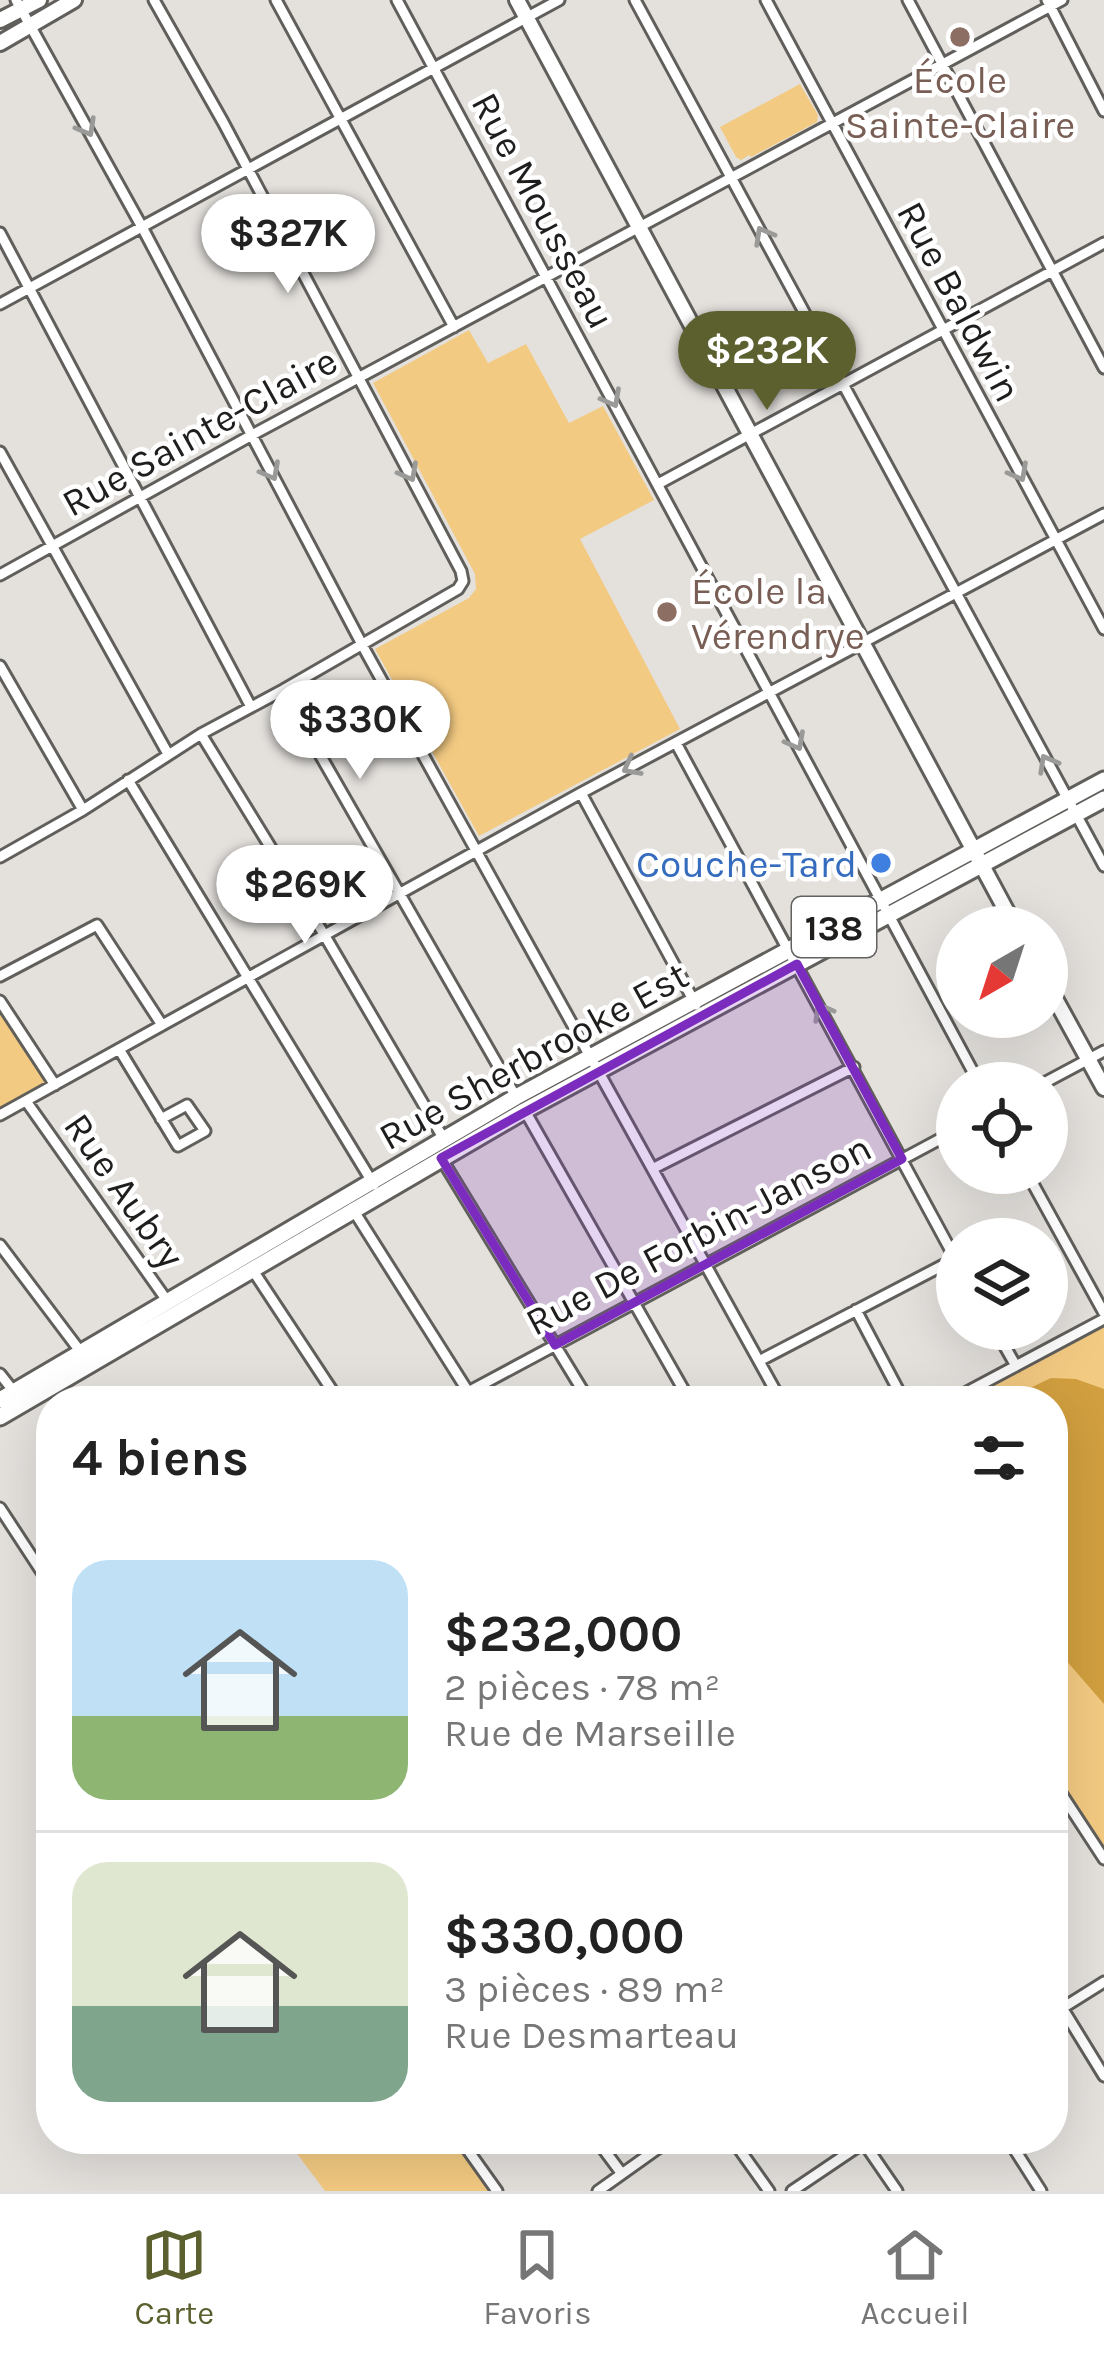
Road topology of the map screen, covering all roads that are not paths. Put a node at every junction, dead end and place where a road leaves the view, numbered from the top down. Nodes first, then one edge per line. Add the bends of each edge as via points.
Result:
1 (39, 0) edge
2 (74, 0) edge
3 (154, 0) edge
4 (276, 0) edge
5 (397, 0) edge
6 (517, 0) edge
7 (559, 0) edge
8 (635, 0) edge
9 (766, 0) edge
10 (908, 0) edge
11 (1062, 0) edge
12 (1049, 3) edge
13 (19, 4) edge
14 (527, 18) junction
15 (0, 20) edge
16 (31, 25) junction
17 (0, 43) edge
18 (943, 64) junction
19 (434, 67) junction
20 (1104, 111) edge
21 (342, 118) junction
22 (832, 124) junction
23 (246, 169) junction
24 (732, 178) junction
25 (639, 226) junction
26 (142, 227) junction
27 (0, 232) edge
28 (1104, 243) edge
29 (1052, 271) junction
30 (546, 277) junction
31 (30, 288) junction
32 (0, 304) edge
33 (454, 327) junction
34 (942, 330) junction
35 (1104, 368) edge
36 (358, 378) junction
37 (844, 383) junction
38 (750, 434) junction
39 (252, 435) junction
40 (0, 452) edge
41 (658, 484) junction
42 (139, 497) junction
43 (1104, 514) edge
44 (1055, 540) junction
45 (53, 545) junction
46 (0, 575) edge
47 (956, 593) junction
48 (1104, 629) edge
49 (863, 643) junction
50 (362, 644) junction
51 (0, 666) edge
52 (283, 690) junction
53 (770, 693) junction
54 (251, 707) junction
55 (201, 734) junction
56 (676, 743) junction
57 (168, 754) junction
58 (128, 780) junction
59 (1104, 780) edge
60 (581, 794) junction
61 (1104, 799) edge
62 (1072, 807) junction
63 (82, 810) junction
64 (476, 852) junction
65 (0, 857) edge
66 (977, 857) junction
67 (1104, 866) edge
68 (399, 895) junction
69 (1004, 906) edge
70 (885, 908) junction
71 (325, 936) junction
72 (793, 958) junction
73 (0, 976) edge
74 (247, 979) junction
75 (0, 1000) edge
76 (698, 1009) junction
77 (1068, 1023) edge
78 (162, 1025) junction
79 (119, 1049) junction
80 (1104, 1051) edge
81 (1088, 1060) junction
82 (968, 1062) edge
83 (596, 1065) junction
84 (854, 1066) junction
85 (1068, 1070) edge
86 (55, 1084) junction
87 (1104, 1088) edge
88 (26, 1101) junction
89 (520, 1104) junction
90 (0, 1115) edge
91 (161, 1119) junction
92 (936, 1141) edge
93 (446, 1150) junction
94 (902, 1159) junction
95 (653, 1168) junction
96 (376, 1188) junction
97 (1039, 1194) edge
98 (349, 1204) junction
99 (936, 1223) edge
100 (0, 1245) edge
101 (707, 1264) junction
102 (252, 1269) junction
103 (936, 1270) edge
104 (634, 1303) junction
105 (171, 1307) junction
106 (856, 1310) junction
107 (1104, 1316) edge
108 (555, 1345) junction
109 (1007, 1350) edge
110 (85, 1358) junction
111 (759, 1361) junction
112 (1016, 1366) junction
113 (0, 1374) edge
114 (329, 1386) edge
115 (465, 1386) edge
116 (487, 1386) edge
117 (580, 1386) edge
118 (681, 1386) edge
119 (773, 1386) edge
120 (896, 1386) edge
121 (978, 1386) edge
122 (12, 1398) edge
123 (0, 1417) edge
124 (0, 1508) edge
125 (36, 1563) edge
126 (1068, 1804) edge
127 (1104, 1859) edge
128 (1104, 1982) edge
129 (1068, 2005) edge
130 (1068, 2026) edge
131 (1104, 2076) edge
132 (470, 2154) edge
133 (607, 2154) edge
134 (650, 2154) edge
135 (743, 2154) edge
136 (847, 2154) edge
137 (874, 2154) edge
138 (1018, 2154) edge
139 (622, 2174) junction
140 (496, 2191) edge
141 (598, 2191) edge
142 (769, 2191) edge
143 (792, 2191) edge
144 (897, 2191) edge
145 (1041, 2191) edge

1 - 13 street
2 - 16 street
3 - 23 street
4 - 21 street
5 - 19 street, Rue Mousseau
6 - 14 street
7 - 14 street
8 - 24 street
9 - 22 street, Rue Baldwin
10 - 18 street
11 - 12 street, Rue Sainte-Claire
12 - 18 street, Rue Sainte-Claire
12 - 20 street
13 - 15 street
13 - 16 street
14 - 19 street
14 - 25 street
16 - 17 street
16 -> 26 street
18 - 22 street, Rue Sainte-Claire
18 - 29 street
19 - 21 street
19 - 30 street, Rue Mousseau
21 - 23 street
21 - 33 street
22 - 24 street, Rue Sainte-Claire
22 - 34 street, Rue Baldwin
23 - 26 street
23 - 36 street
24 - 25 street, Rue Sainte-Claire
37 -> 24 street
25 - 30 street, Rue Sainte-Claire
25 - 38 street
26 - 31 street
26 - 39 street
27 - 31 street
28 - 29 street
29 - 34 street
29 - 35 street
30 - 33 street, Rue Sainte-Claire
30 -> 41 street, Rue Mousseau
31 - 32 street
31 - 42 street
33 - 36 street, Rue Sainte-Claire
34 - 37 street
34 -> 44 street, Rue Baldwin
36 - 39 street, Rue Sainte-Claire
36 -> 50 street via 464,581
37 - 38 street
37 - 47 street
38 - 41 street
38 - 49 street
39 - 42 street, Rue Sainte-Claire
39 -> 50 street
40 - 45 street
41 - 53 street, Rue Mousseau
42 - 45 street, Rue Sainte-Claire
42 - 54 street
43 - 44 street
44 - 47 street
44 - 48 street, Rue Baldwin
45 - 46 street, Rue Sainte-Claire
45 - 57 street
47 - 49 street
62 -> 47 street
49 - 53 street
49 - 66 street
50 - 52 street
50 - 64 street
51 - 63 street
52 - 54 street
52 - 68 street
53 - 56 street
53 -> 70 street, Rue Mousseau
54 - 55 street
55 - 57 street
55 - 71 street
56 -> 60 street
56 - 72 street
57 - 58 street
58 - 63 street
58 - 74 street
59 - 62 main road, Rue Sherbrooke Est / 138
60 - 64 street
60 - 76 street
61 - 62 main road, Rue Sherbrooke Est / 138
62 - 66 main road, Rue Sherbrooke Est / 138
62 - 67 street
63 - 65 street
64 - 68 street
64 - 83 street
66 - 69 street
66 - 70 main road, Rue Sherbrooke Est / 138
68 - 71 street
68 - 89 street
70 - 72 main road, Rue Sherbrooke Est / 138
70 - 82 street, Rue Mousseau
71 - 74 street
71 - 93 street
72 - 76 main road, Rue Sherbrooke Est / 138
84 -> 72 street
73 - 78 street via 97,926
74 - 78 street
74 - 96 street
75 - 86 street, Rue Aubry
76 - 83 main road, Rue Sherbrooke Est / 138
77 - 81 street
78 - 79 street
79 - 86 street
79 - 91 street
80 - 81 street
81 - 85 street
81 - 87 street
83 - 89 main road, Rue Sherbrooke Est / 138
83 - 95 street
84 - 94 street
84 - 95 street
86 - 88 street
88 - 90 street
88 - 105 street, Rue Aubry
89 - 93 main road, Rue Sherbrooke Est / 138
89 - 104 street
91 - 91 street via 187,1105 205,1131 178,1146
92 - 94 street, Rue De Forbin-Janson
93 - 96 main road, Rue Sherbrooke Est / 138
93 - 108 street
94 - 99 street
94 - 101 street, Rue De Forbin-Janson
95 - 101 street
96 - 98 main road, Rue Sherbrooke Est / 138
97 - 107 street
98 - 102 main road, Rue Sherbrooke Est / 138
98 - 105 main road, Rue Sherbrooke Est / 138
98 - 115 street
100 - 110 street
101 - 104 street, Rue De Forbin-Janson
101 - 111 street
102 - 105 main road, Rue Sherbrooke Est / 138
102 - 114 street
103 - 106 street
104 - 108 street, Rue De Forbin-Janson
104 - 118 street
105 - 110 main road, Rue Sherbrooke Est / 138
106 - 111 street
106 - 120 street
107 - 112 street
108 - 116 street, Rue De Forbin-Janson
108 - 117 street
109 - 112 street
110 - 122 main road, Rue Sherbrooke Est / 138
111 - 119 street
112 - 121 street
113 - 122 street
122 - 123 main road, Rue Sherbrooke Est / 138
124 - 125 street
126 - 127 street
128 - 129 street
130 - 131 street
132 - 140 street
133 - 139 street
134 - 139 street
135 - 142 street
136 - 143 street
137 - 144 street
138 - 145 street
139 - 141 street

